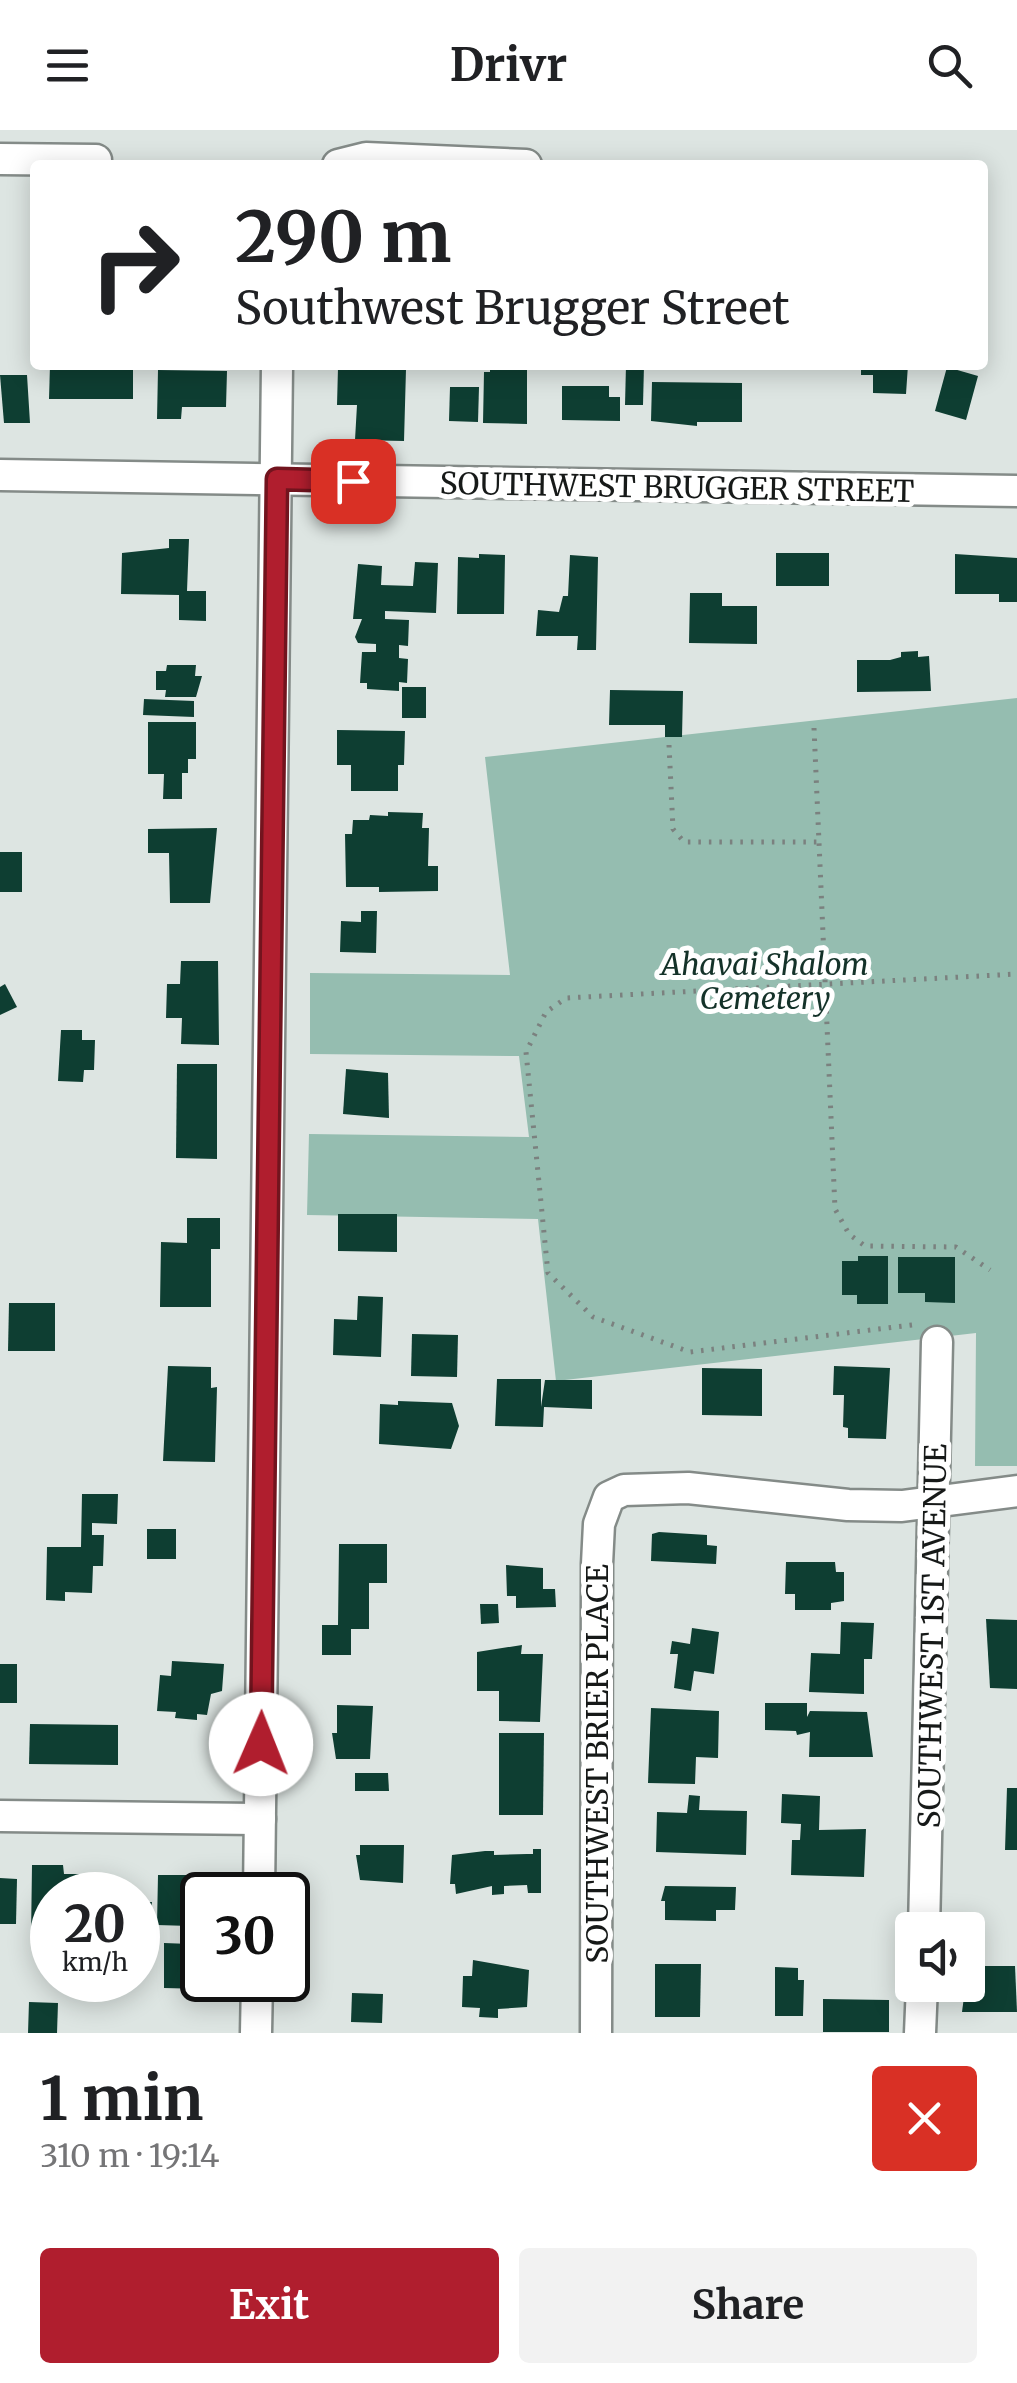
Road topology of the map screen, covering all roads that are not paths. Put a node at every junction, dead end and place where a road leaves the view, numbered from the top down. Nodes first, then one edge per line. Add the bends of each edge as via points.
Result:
1 (0, 158) edge
2 (96, 160) dead end
3 (358, 160) edge
4 (412, 160) edge
5 (277, 370) edge
6 (0, 476) edge
7 (277, 479) junction
8 (1017, 491) edge
9 (928, 1333) road end
10 (1017, 1491) edge
11 (937, 1502) junction
12 (0, 1816) edge
13 (260, 1819) junction
14 (259, 1872) edge
15 (925, 1912) edge
16 (257, 2002) edge
17 (921, 2002) edge
18 (256, 2033) edge
19 (596, 2033) edge
20 (920, 2033) edge

1 - 2 street
3 - 4 street
5 - 7 street
6 - 7 street, SOUTHWEST BRUGGER STREET
7 - 8 street, SOUTHWEST BRUGGER STREET
7 - 13 street
9 - 11 street, SOUTHWEST 1ST AVENUE
10 - 11 street
11 - 15 street, SOUTHWEST 1ST AVENUE
11 - 19 street, SOUTHWEST BRIER PLACE via 848,1505 688,1488 624,1490 609,1497 599,1524 598,1564
12 - 13 street
13 - 14 street
16 - 18 street
17 - 20 street

